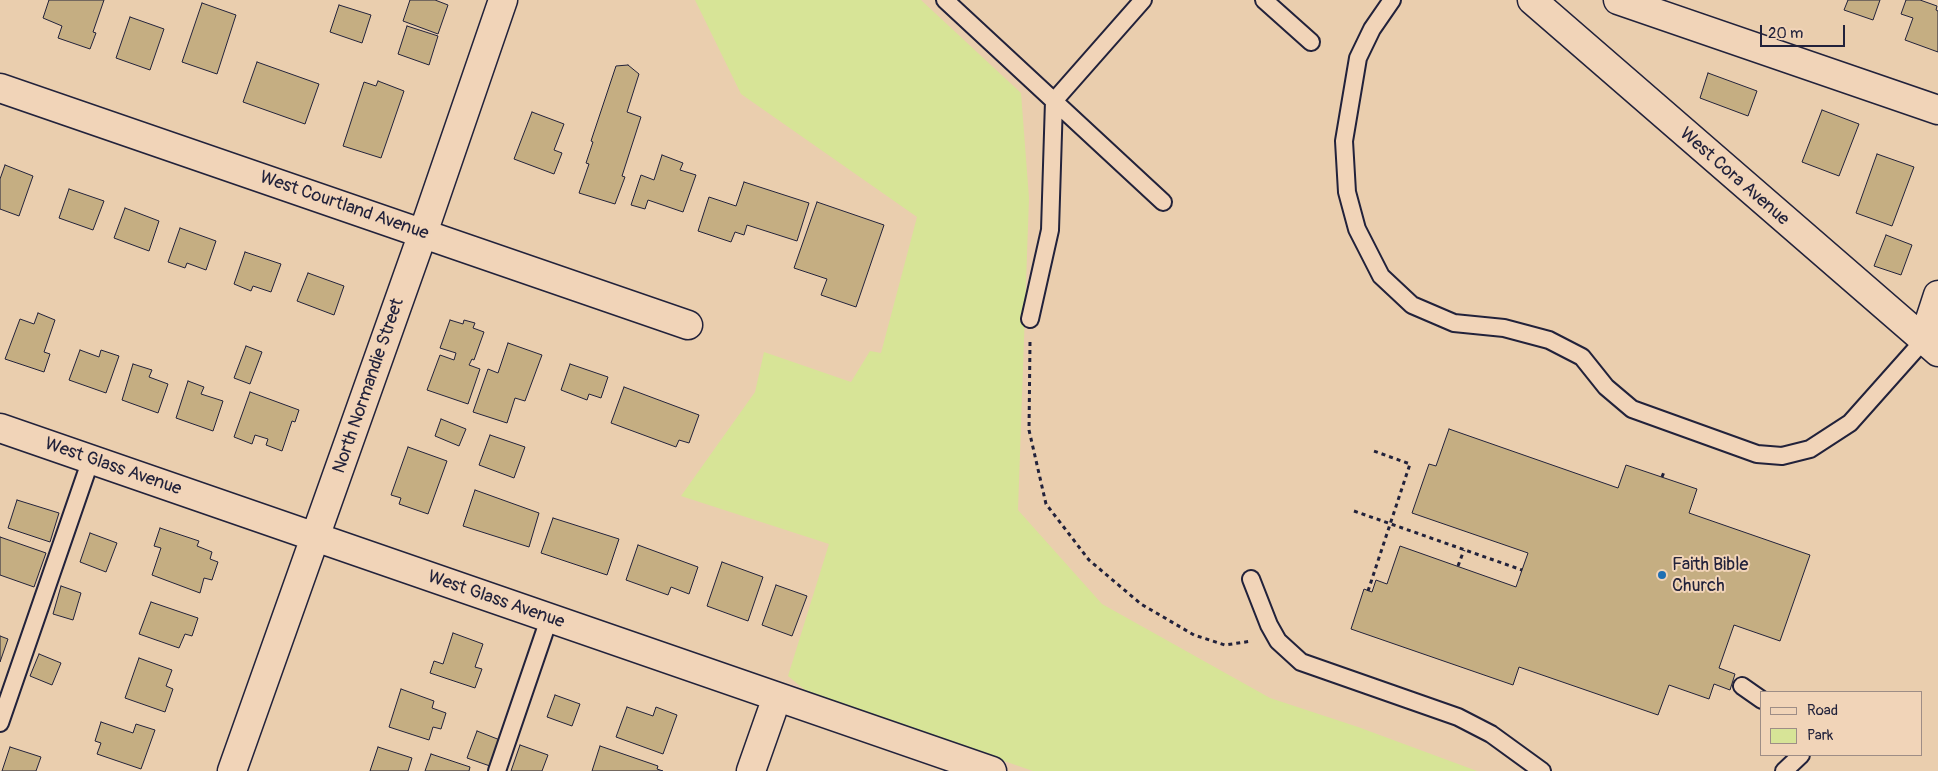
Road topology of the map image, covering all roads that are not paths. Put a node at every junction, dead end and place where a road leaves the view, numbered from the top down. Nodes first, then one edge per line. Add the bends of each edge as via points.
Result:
1 (504, 0) edge
2 (945, 0) edge
3 (1143, 0) edge
4 (1264, 0) edge
5 (1392, 0) edge
6 (1532, 0) edge
7 (1618, 0) edge
8 (1311, 42) dead end
9 (0, 88) edge
10 (1054, 101) junction
11 (1938, 110) edge
12 (1162, 202) dead end
13 (423, 233) junction
14 (1938, 295) edge
15 (1030, 319) road end
16 (688, 325) dead end
17 (1930, 346) edge
18 (0, 428) edge
19 (91, 459) junction
20 (316, 538) junction
21 (1251, 578) dead end
22 (549, 618) junction
23 (1742, 686) dead end
24 (777, 697) junction
25 (1760, 699) edge
26 (0, 723) edge
27 (1800, 756) edge
28 (232, 771) edge
29 (497, 771) edge
30 (751, 771) edge
31 (992, 771) edge
32 (1542, 771) edge
33 (1784, 771) edge

1 - 13 street, North Normandie Street
2 - 10 lane
3 - 10 lane
4 - 8 lane
5 - 17 lane via 1372,29 1358,58 1344,141 1347,192 1357,229 1381,276 1412,305 1454,323 1504,328 1549,340 1582,357 1606,387 1632,409 1757,454 1782,456 1810,449 1850,423
6 - 17 street, West Cora Avenue
7 - 11 street
9 - 13 street, West Courtland Avenue
10 - 12 lane
10 - 15 lane via 1050,230
13 - 16 street, West Courtland Avenue
13 - 20 street, North Normandie Street
14 - 17 street
18 - 19 street, West Glass Avenue
19 - 20 street, West Glass Avenue
19 - 26 lane
20 - 22 street, West Glass Avenue
20 - 28 street, North Normandie Street
21 - 32 lane via 1273,633 1301,662 1458,717 1491,734
22 - 24 street, West Glass Avenue
22 - 29 lane
23 - 25 lane
24 - 30 street
24 - 31 street, West Glass Avenue
27 - 33 lane

